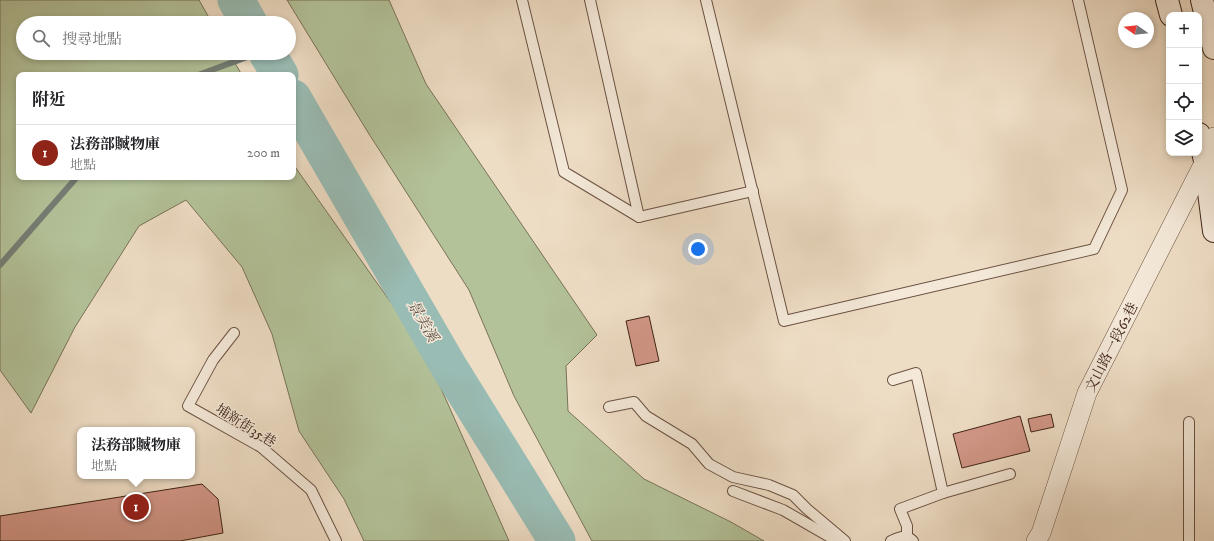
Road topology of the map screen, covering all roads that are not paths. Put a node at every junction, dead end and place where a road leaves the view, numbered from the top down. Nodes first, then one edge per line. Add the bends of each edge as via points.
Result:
1 (522, 0) edge
2 (590, 0) edge
3 (706, 0) edge
4 (1078, 0) edge
5 (1167, 0) edge
6 (1202, 0) edge
7 (1170, 12) edge
8 (1214, 48) edge
9 (1214, 136) edge
10 (1202, 148) edge
11 (1205, 161) junction
12 (753, 190) junction
13 (639, 218) junction
14 (1214, 232) edge
15 (234, 333) dead end
16 (893, 380) dead end
17 (609, 407) dead end
18 (1189, 422) dead end
19 (1010, 474) dead end
20 (732, 491) dead end
21 (943, 493) junction
22 (910, 539) edge
23 (336, 541) edge
24 (837, 541) edge
25 (845, 541) edge
26 (891, 541) edge
27 (1036, 541) edge
28 (1189, 541) edge

1 - 13 lane via 564,172
2 - 13 lane
3 - 12 lane
4 - 12 lane via 1122,190 1094,249 784,321
5 - 7 main road
6 - 8 main road
9 - 11 street, 文山路一段62巷
10 - 11 main road
11 - 14 main road
11 - 27 street, 文山路一段62巷 via 1087,393 1041,533
12 - 13 lane
15 - 23 lane, 埔新街35巷 via 213,360 188,406 261,447 311,490
16 - 21 lane via 916,373
17 - 25 lane via 634,402 646,416 692,444 709,464 733,477 769,485 793,495
18 - 28 lane
19 - 21 lane
20 - 24 lane via 783,510
21 - 22 lane via 900,509
22 - 26 lane via 901,536

